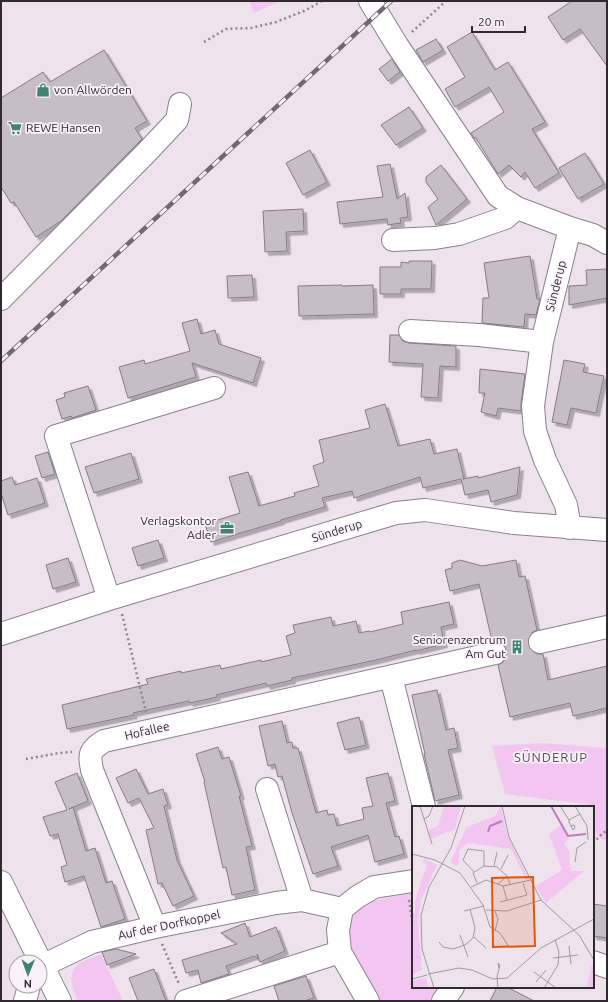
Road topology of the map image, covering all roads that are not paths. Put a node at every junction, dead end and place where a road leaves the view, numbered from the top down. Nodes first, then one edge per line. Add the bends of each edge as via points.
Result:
1 (370, 1) edge
2 (180, 104) dead end
3 (517, 208) junction
4 (570, 228) junction
5 (393, 240) dead end
6 (607, 243) edge
7 (1, 299) edge
8 (410, 331) dead end
9 (542, 342) junction
10 (214, 388) dead end
11 (570, 528) junction
12 (607, 530) edge
13 (109, 599) junction
14 (607, 627) edge
15 (1, 634) edge
16 (540, 642) tunnel mouth
17 (495, 653) tunnel mouth
18 (391, 677) junction
19 (267, 788) dead end
20 (424, 806) edge
21 (409, 881) edge
22 (1, 882) edge
23 (302, 900) junction
24 (342, 909) junction
25 (155, 927) junction
26 (340, 952) junction
27 (35, 954) edge
28 (594, 962) edge
29 (48, 964) edge
30 (607, 967) edge
31 (48, 980) edge
32 (452, 988) edge
33 (183, 994) edge
34 (60, 1001) edge
35 (368, 1001) edge
36 (442, 1001) edge

1 - 3 street via 498,196
2 - 7 street via 177,120
3 - 4 street
3 - 5 street via 505,218 459,234
4 - 6 street via 593,235
4 - 9 street, Sünderup
8 - 9 street
9 - 11 street, Sünderup via 533,406 535,430 545,460 566,506
10 - 13 street via 56,436
11 - 12 street, Sünderup
11 - 13 street, Sünderup via 425,510 396,513
13 - 15 street, Sünderup
14 - 16 street
17 - 18 street, Hofallee
18 - 20 street
18 - 25 street, Hofallee via 150,730 104,741 93,748 90,758 92,770
19 - 23 street
21 - 24 street via 374,888
22 - 27 street
23 - 24 street, Auf der Dorfkoppel
23 - 25 street, Auf der Dorfkoppel
24 - 26 street via 338,930
25 - 29 street, Auf der Dorfkoppel via 92,942
26 - 33 street
26 - 35 street
28 - 30 street
31 - 34 street
32 - 36 street

